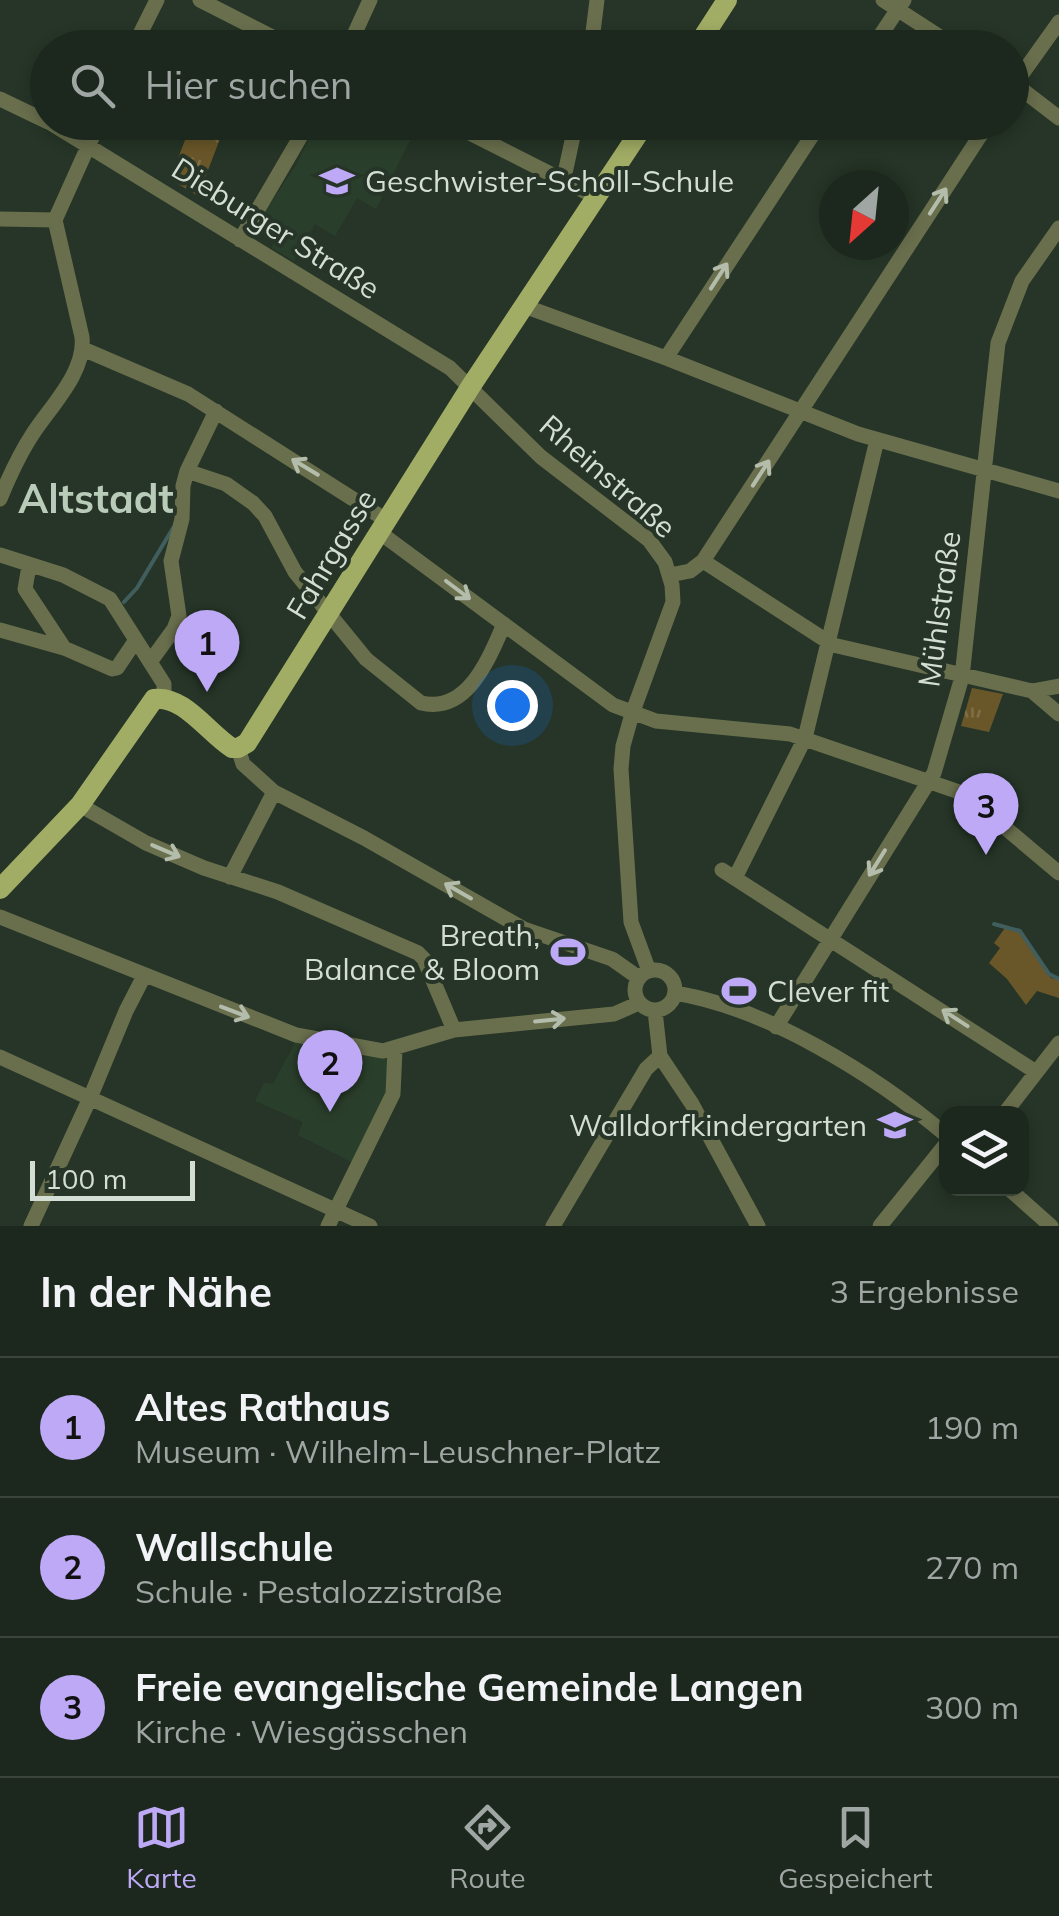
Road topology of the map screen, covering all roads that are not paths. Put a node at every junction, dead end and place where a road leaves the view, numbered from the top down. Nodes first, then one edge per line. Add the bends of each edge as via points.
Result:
1 (156, 0) edge
2 (200, 0) edge
3 (370, 0) edge
4 (597, 0) edge
5 (727, 0) edge
6 (883, 0) edge
7 (901, 5) edge
8 (1059, 22) edge
9 (142, 30) edge
10 (259, 30) edge
11 (356, 30) edge
12 (593, 30) edge
13 (708, 30) edge
14 (884, 30) edge
15 (934, 30) edge
16 (1029, 62) edge
17 (1029, 96) edge
18 (0, 100) edge
19 (30, 114) edge
20 (1059, 118) edge
21 (82, 140) edge
22 (92, 140) edge
23 (298, 140) edge
24 (485, 140) edge
25 (572, 140) edge
26 (634, 140) edge
27 (809, 140) edge
28 (977, 140) edge
29 (90, 144) junction
30 (564, 178) junction
31 (596, 197) junction
32 (0, 219) edge
33 (55, 220) junction
34 (1059, 228) edge
35 (240, 240) junction
36 (524, 306) junction
37 (83, 349) junction
38 (666, 358) junction
39 (470, 386) junction
40 (216, 411) junction
41 (801, 412) junction
42 (878, 440) junction
43 (985, 470) junction
44 (187, 471) junction
45 (1059, 491) edge
46 (0, 499) edge
47 (383, 526) junction
48 (0, 556) edge
49 (704, 561) junction
50 (28, 570) junction
51 (670, 575) junction
52 (330, 613) junction
53 (504, 624) junction
54 (0, 630) edge
55 (136, 640) junction
56 (828, 643) junction
57 (64, 648) junction
58 (150, 662) junction
59 (962, 677) junction
60 (1059, 686) edge
61 (1032, 691) junction
62 (166, 698) junction
63 (632, 714) junction
64 (1059, 714) edge
65 (805, 738) junction
66 (238, 748) junction
67 (929, 781) junction
68 (274, 792) junction
69 (80, 806) junction
70 (1059, 873) edge
71 (230, 877) junction
72 (0, 889) edge
73 (0, 917) edge
74 (830, 939) junction
75 (644, 974) junction
76 (144, 976) junction
77 (675, 993) junction
78 (639, 1003) junction
79 (655, 1010) junction
80 (776, 1027) junction
81 (454, 1030) junction
82 (1059, 1042) edge
83 (395, 1050) junction
84 (660, 1056) junction
85 (0, 1057) edge
86 (1036, 1072) junction
87 (90, 1098) junction
88 (1010, 1106) edge
89 (939, 1130) edge
90 (939, 1153) edge
91 (1017, 1196) edge
92 (332, 1218) edge
93 (31, 1226) edge
94 (370, 1226) edge
95 (553, 1226) edge
96 (758, 1226) edge
97 (880, 1226) edge
98 (1051, 1226) edge

1 - 9 street
2 - 10 street
3 - 11 street
4 - 12 street
5 - 13 main road
6 - 7 street
7 - 14 street
7 - 15 street
8 - 16 street
17 - 20 street
18 - 19 street, Dieburger Straße
21 - 29 street, Dieburger Straße
22 - 29 street
23 - 35 street
24 - 30 street
25 - 30 street
26 - 31 main road, Fahrgasse
38 -> 27 street
41 -> 28 street
29 - 33 street
29 - 35 street, Dieburger Straße
30 - 31 street
31 - 36 main road, Fahrgasse
32 - 33 street
33 - 37 street
34 - 43 street, Mühlstraße via 1022,281 1002,328
35 - 39 street, Dieburger Straße via 438,359
36 - 38 street
36 - 39 main road, Fahrgasse
37 - 40 street
37 - 46 street
38 - 41 street
39 - 47 main road, Fahrgasse
39 - 51 street, Rheinstraße via 541,457 648,540
40 - 44 street
47 -> 40 street
41 - 42 street
49 -> 41 street
42 - 43 street
42 - 56 street
43 - 45 street
43 - 59 street, Mühlstraße
44 - 52 street via 226,484 254,503 295,572
44 - 58 street via 171,560 180,610
47 - 52 main road, Fahrgasse
47 -> 53 street
48 - 50 street
49 - 51 street
49 - 56 street
50 - 55 street via 63,575 105,595
50 - 57 street via 25,590
51 - 63 street, Rheinstraße via 672,609
52 - 53 street via 371,664 432,705 478,679
52 - 66 main road, Fahrgasse via 260,726
53 - 63 street
54 - 57 street
55 - 57 street via 117,668
55 - 58 street
56 - 59 street
56 - 65 street
58 - 62 street
59 - 61 street
59 - 67 street, Mühlstraße
60 - 61 street
61 - 64 street
62 - 66 main road
62 - 69 main road via 151,702
63 - 65 street
63 - 75 street, Rheinstraße via 621,768 628,890
65 - 67 street
65 - 74 street via 728,874
66 - 68 street via 243,764
67 - 70 street via 975,800
67 -> 74 street, Mühlstraße
68 - 71 street
75 -> 68 street via 524,929
69 -> 71 street via 128,835
69 - 72 main road
71 - 81 street via 418,952
73 - 76 street
74 - 80 street, Mühlstraße
86 -> 74 street
75 - 77 street via 668,975
75 - 78 street via 634,990
76 -> 83 street via 308,1039
76 - 87 street
77 - 79 street via 670,1004
77 - 80 street via 726,1004
78 - 79 street
81 -> 78 street via 614,1014
79 - 84 street
80 - 89 street via 872,1080
81 - 83 street
82 - 86 street
83 - 92 street via 393,1094
84 - 95 street
84 - 96 street
85 - 87 street
86 - 88 street
87 - 92 street
87 - 93 street
90 - 97 street
91 - 98 street
92 - 94 street

